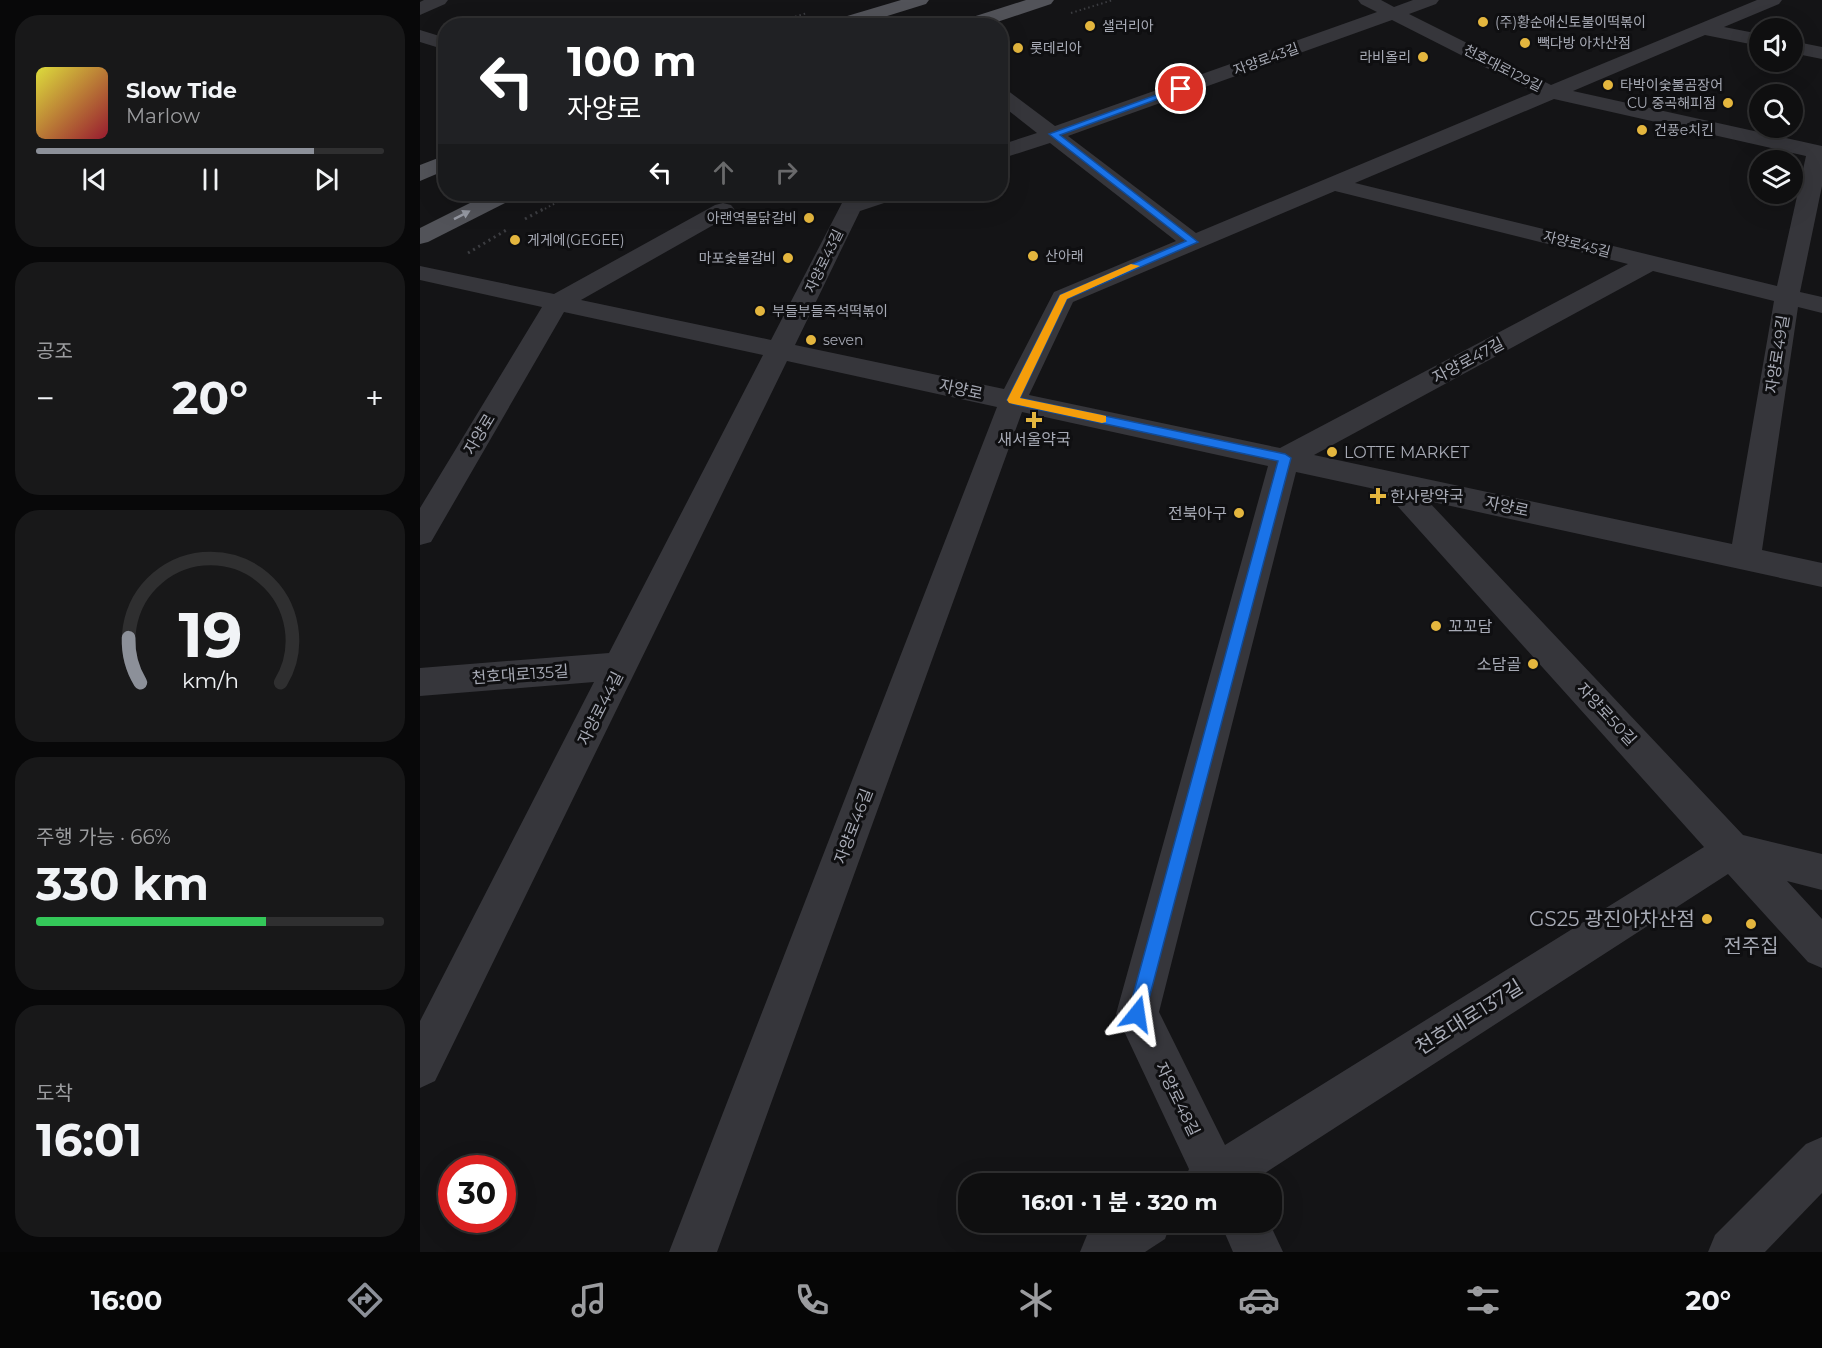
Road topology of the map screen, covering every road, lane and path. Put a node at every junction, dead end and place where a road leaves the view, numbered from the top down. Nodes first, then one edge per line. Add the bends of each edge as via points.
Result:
1 (439, 0) edge
2 (920, 0) edge
3 (1046, 0) edge
4 (1367, 0) edge
5 (1430, 0) edge
6 (1773, 0) edge
7 (420, 9) edge
8 (1393, 13) junction
9 (860, 18) edge
10 (989, 18) edge
11 (1703, 29) junction
12 (420, 36) edge
13 (1749, 38) edge
14 (438, 42) edge
15 (1803, 49) edge
16 (1822, 53) edge
17 (1549, 92) junction
18 (1008, 100) edge
19 (1054, 134) junction
20 (1008, 150) edge
21 (1820, 152) edge
22 (438, 165) edge
23 (420, 174) edge
24 (1332, 183) junction
25 (491, 201) edge
26 (559, 201) edge
27 (867, 201) edge
28 (723, 210) dead end
29 (519, 222) dead end
30 (509, 228) dead end
31 (420, 237) edge
32 (1193, 242) junction
33 (1651, 262) junction
34 (425, 274) edge
35 (1787, 296) junction
36 (557, 303) junction
37 (1822, 305) edge
38 (780, 350) junction
39 (1013, 400) junction
40 (1285, 458) junction
41 (1392, 481) junction
42 (420, 534) edge
43 (1745, 558) junction
44 (1822, 575) edge
45 (621, 666) junction
46 (420, 682) edge
47 (1732, 850) junction
48 (1822, 872) edge
49 (1822, 948) edge
50 (420, 1066) edge
51 (1822, 1160) edge
52 (1210, 1173) edge
53 (1227, 1173) edge
54 (1132, 1233) edge
55 (1249, 1233) edge
56 (693, 1252) edge
57 (1104, 1252) edge
58 (1259, 1252) edge
59 (1732, 1252) edge

1 - 7 street
2 - 9 main road
3 - 10 main road
4 - 8 street, 천호대로129길
5 - 8 street, 자양로43길
6 - 11 street
8 - 17 street, 천호대로129길
8 - 19 street, 자양로43길
11 - 13 street
11 - 17 street
12 - 14 street
15 - 16 street
17 - 21 street, 천호대로129길
17 - 24 street
18 - 19 street
19 - 20 street, 자양로43길
19 - 32 street
21 - 35 street, 자양로49길
22 - 23 main road
24 - 32 street
24 - 33 street, 자양로45길
31 -> 25 main road
26 - 29 path
27 - 38 street, 자양로43길 via 852,206
28 - 36 street
30 - 34 path
32 - 39 street via 1063,297
33 - 35 street, 자양로45길
33 - 40 street, 자양로47길
34 - 36 street, 자양로
35 - 37 street, 자양로45길
35 - 43 street, 자양로49길
36 - 38 street, 자양로
36 - 42 street, 자양로
38 - 39 street, 자양로
38 - 45 street, 자양로44길
39 - 40 street, 자양로
39 - 56 street, 자양로46길
40 - 41 street, 자양로
40 - 52 street, 자양로48길 via 1137,1014
41 - 43 street, 자양로
41 - 47 street, 자양로50길
43 - 44 street, 자양로
45 - 46 street, 천호대로135길
45 - 50 street, 자양로44길
47 - 48 street
47 - 49 street, 자양로50길
47 - 53 street, 천호대로137길
51 - 59 street
54 - 57 street
55 - 58 street

